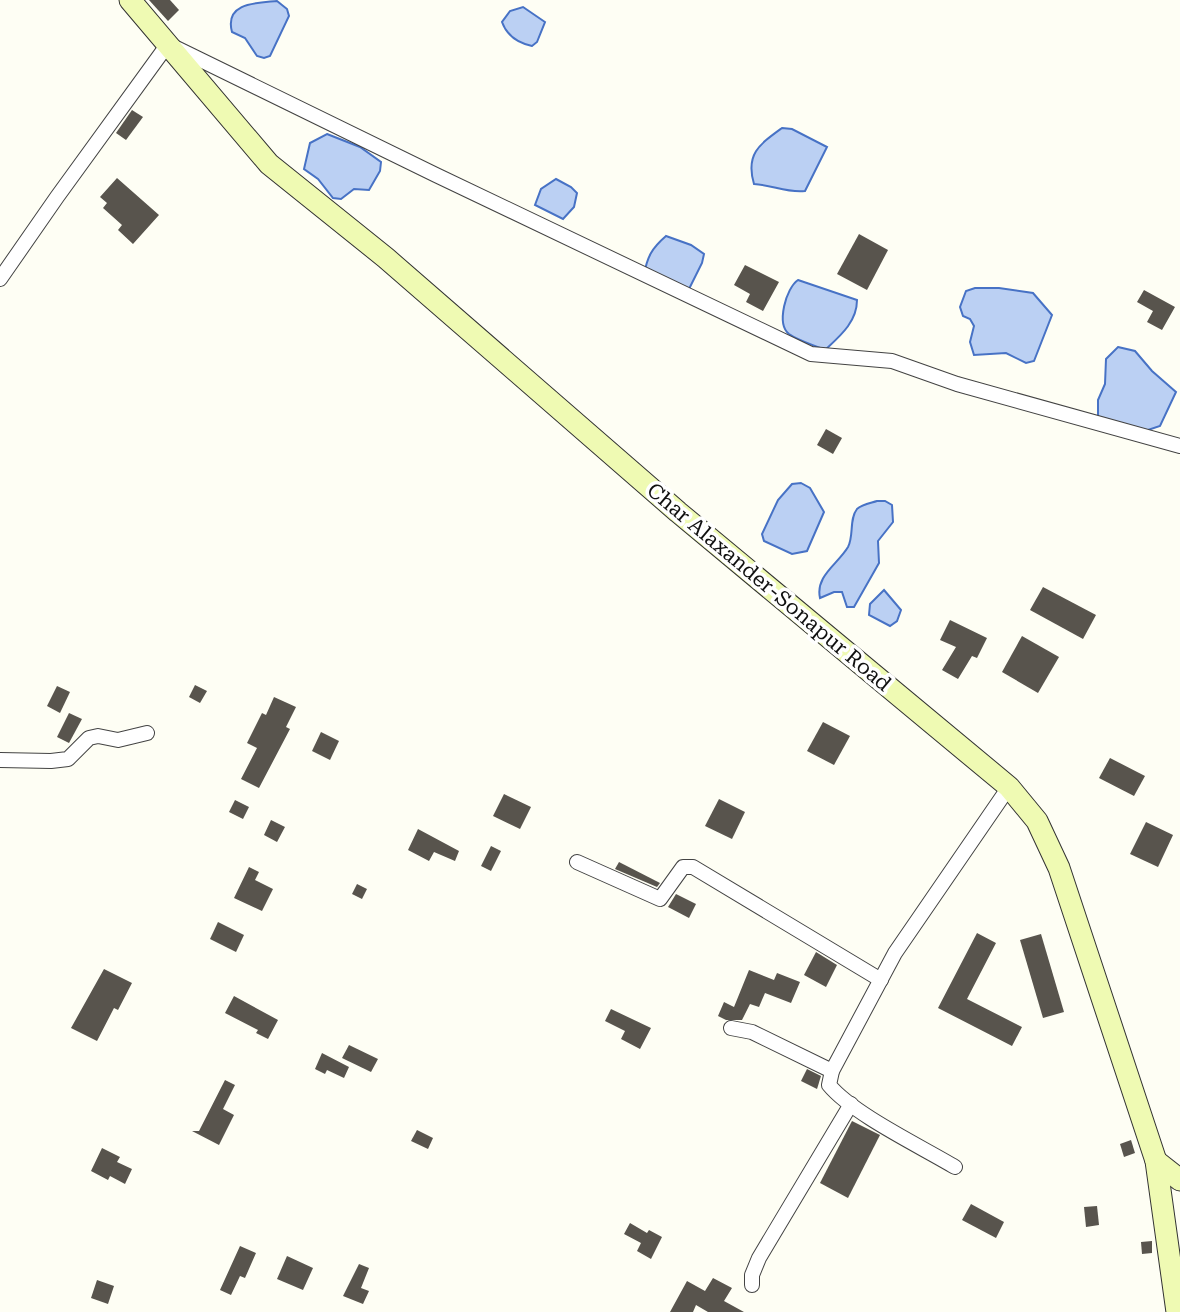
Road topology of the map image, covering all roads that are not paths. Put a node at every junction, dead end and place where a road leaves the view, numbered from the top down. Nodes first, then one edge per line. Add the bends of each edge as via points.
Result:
1 (130, 0) edge
2 (168, 44) junction
3 (0, 279) edge
4 (1180, 446) edge
5 (147, 733) dead end
6 (0, 760) edge
7 (1009, 787) junction
8 (577, 862) dead end
9 (881, 980) junction
10 (732, 1028) dead end
11 (832, 1071) junction
12 (851, 1104) junction
13 (1156, 1161) junction
14 (955, 1167) dead end
15 (1180, 1180) edge
16 (752, 1285) dead end
17 (1177, 1312) edge

1 - 2 main road, Char Alaxander-Sonapur Road
2 - 3 street
2 - 4 street via 811,354 892,361 957,384
2 - 7 main road, Char Alaxander-Sonapur Road via 269,164
5 - 6 street via 118,740 89,738 68,759
7 - 9 street
7 - 13 main road, Char Alaxander-Sonapur Road via 1037,821 1059,868
8 - 9 street via 660,899 683,867 694,867
9 - 11 street
10 - 11 street via 752,1032
11 - 12 street via 829,1084
12 - 14 street
12 - 16 street via 759,1258
13 - 15 main road
13 - 17 main road, Char Alaxander-Sonapur Road

